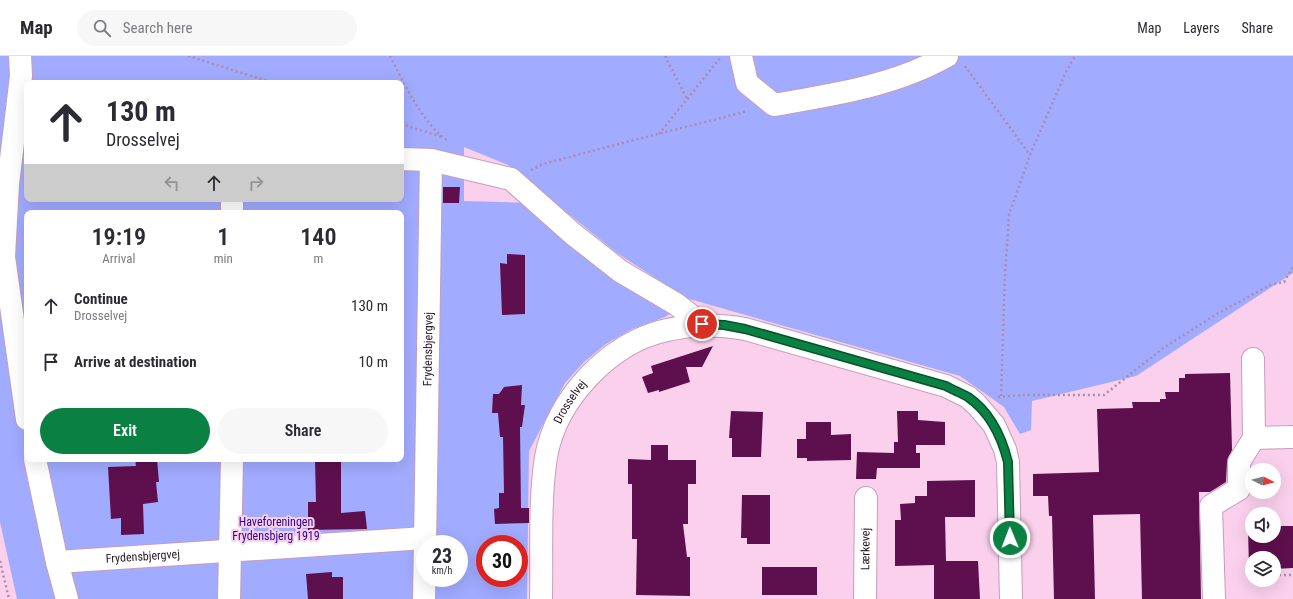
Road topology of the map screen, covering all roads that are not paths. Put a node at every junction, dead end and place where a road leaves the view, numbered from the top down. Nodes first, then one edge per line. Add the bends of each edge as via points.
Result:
1 (20, 56) edge
2 (741, 56) edge
3 (954, 59) edge
4 (404, 159) edge
5 (431, 160) junction
6 (18, 184) edge
7 (702, 324) junction
8 (1253, 358) dead end
9 (24, 398) edge
10 (1293, 437) edge
11 (1254, 438) junction
12 (36, 462) edge
13 (232, 462) edge
14 (866, 498) dead end
15 (425, 535) edge
16 (416, 542) edge
17 (229, 551) junction
18 (57, 562) junction
19 (424, 587) edge
20 (67, 599) edge
21 (229, 599) edge
22 (424, 599) edge
23 (541, 599) edge
24 (865, 599) edge
25 (1012, 599) edge
26 (1214, 599) edge

1 - 6 street
2 - 3 street via 748,83 774,105 893,80
4 - 5 street
5 - 7 street via 511,179 573,234 620,271 676,304
5 - 15 street, Frydensbjergvej
6 - 9 street via 4,257
7 - 23 street, Drosselvej via 666,330 632,343 601,363 581,384 558,421 546,456
7 - 25 street, Drosselvej via 745,329 946,386 968,397 994,425 1008,462
8 - 11 street
10 - 11 street
11 - 26 street via 1239,462 1239,489 1211,506
12 - 18 street
13 - 17 street via 232,530
14 - 24 street, Lærkevej
16 - 17 street, Frydensbjergvej
17 - 18 street, Frydensbjergvej
17 - 21 street
18 - 20 street
19 - 22 street, Frydensbjergvej

